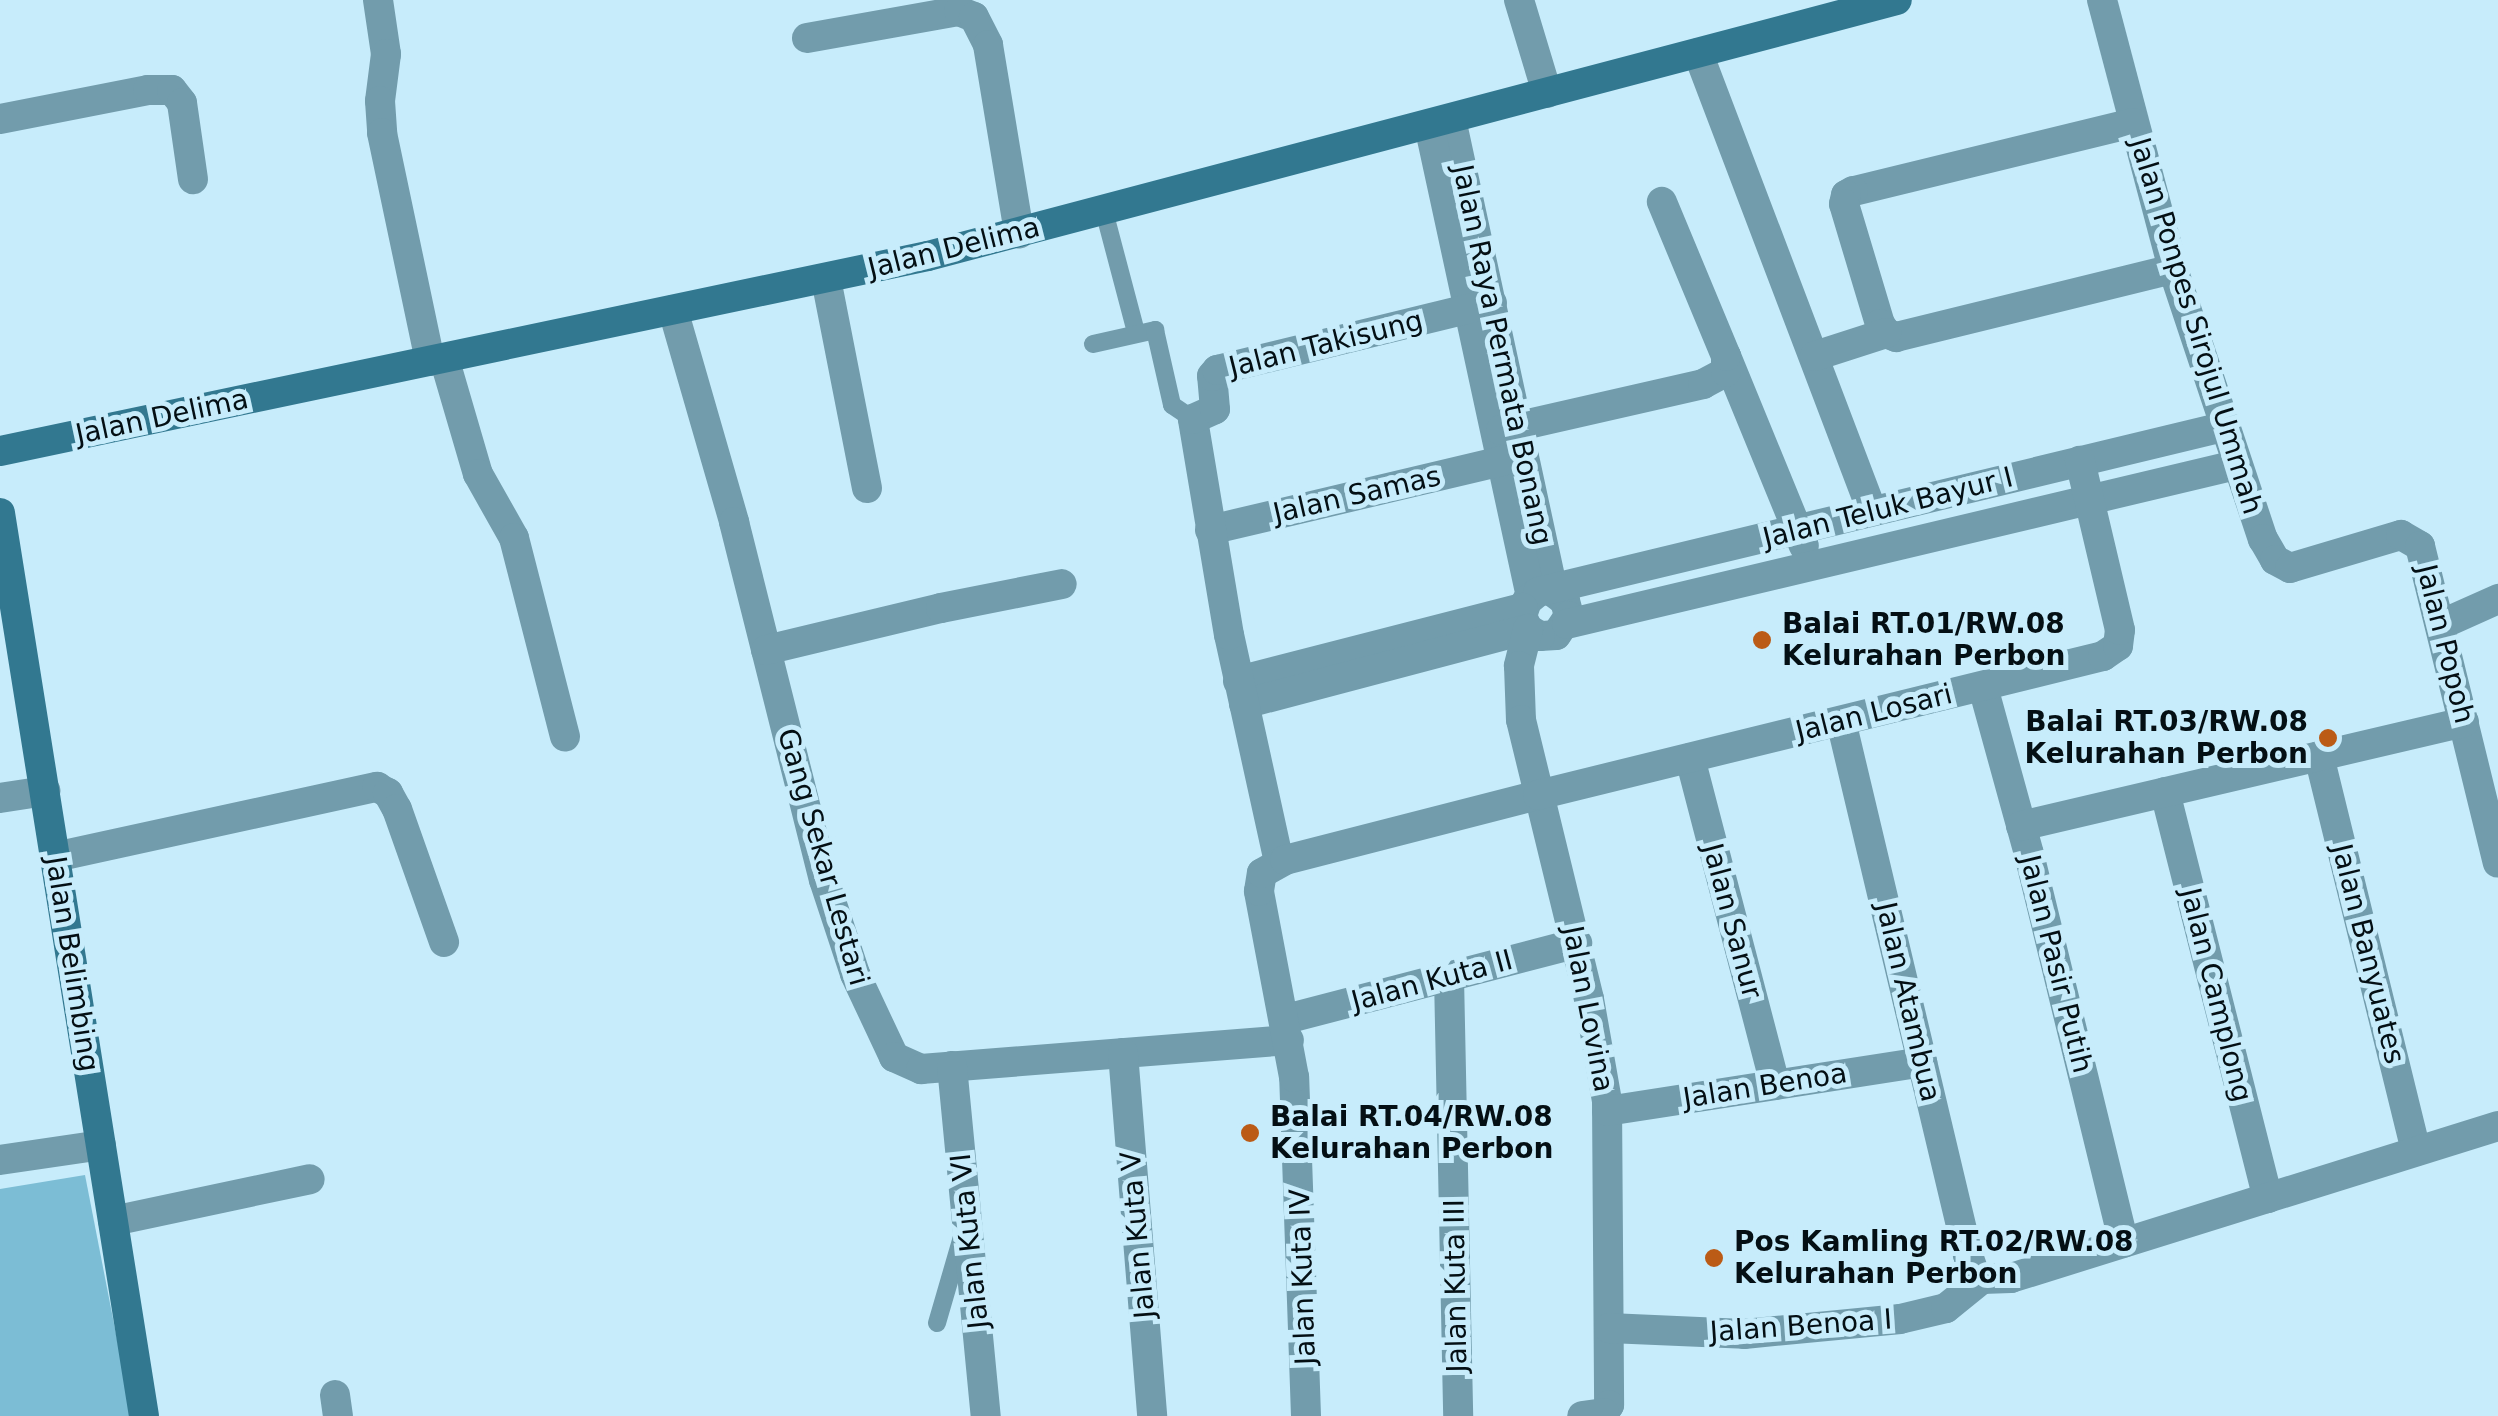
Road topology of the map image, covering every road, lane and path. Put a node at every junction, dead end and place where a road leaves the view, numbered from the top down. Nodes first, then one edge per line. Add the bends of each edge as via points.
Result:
1 (378, 0) edge
2 (1519, 0) edge
3 (1897, 0) edge
4 (2102, 0) edge
5 (807, 38) dead end
6 (1698, 53) junction
7 (1548, 93) junction
8 (0, 119) edge
9 (1440, 122) junction
10 (2134, 123) junction
11 (194, 179) dead end
12 (1662, 202) dead end
13 (1104, 210) junction
14 (1019, 233) junction
15 (2173, 269) junction
16 (826, 279) junction
17 (1481, 305) junction
18 (674, 310) junction
19 (1136, 332) junction
20 (1894, 335) junction
21 (1092, 344) dead end
22 (1726, 356) junction
23 (1814, 356) junction
24 (437, 360) junction
25 (1193, 419) junction
26 (2223, 427) junction
27 (1512, 443) junction
28 (0, 451) edge
29 (2080, 461) junction
30 (2236, 466) junction
31 (867, 488) dead end
32 (1927, 497) junction
33 (2089, 499) junction
34 (1872, 510) junction
35 (0, 512) edge
36 (1800, 528) junction
37 (1210, 530) junction
38 (1937, 534) junction
39 (2417, 542) joint
40 (1808, 563) junction
41 (1062, 584) dead end
42 (2498, 599) edge
43 (1534, 606) junction
44 (2440, 625) junction
45 (766, 650) junction
46 (1983, 686) junction
47 (1241, 692) junction
48 (1842, 721) junction
49 (2464, 722) junction
50 (565, 737) dead end
51 (2319, 756) junction
52 (1690, 758) junction
53 (44, 792) junction
54 (2165, 792) junction
55 (1538, 795) junction
56 (0, 798) edge
57 (2021, 826) junction
58 (55, 858) junction
59 (1279, 862) junction
60 (2498, 863) edge
61 (444, 942) dead end
62 (1577, 943) junction
63 (1449, 977) junction
64 (1288, 1030) junction
65 (1123, 1053) junction
66 (1922, 1062) junction
67 (952, 1066) junction
68 (1775, 1085) junction
69 (1607, 1111) junction
70 (2498, 1126) edge
71 (101, 1145) junction
72 (2416, 1151) junction
73 (0, 1160) edge
74 (310, 1179) dead end
75 (2268, 1198) junction
76 (968, 1212) junction
77 (113, 1221) junction
78 (2124, 1243) junction
79 (1982, 1279) junction
80 (937, 1322) dead end
81 (1609, 1328) junction
82 (144, 1416) edge
83 (986, 1416) edge
84 (1152, 1416) edge
85 (1306, 1416) edge
86 (1458, 1416) edge
87 (1582, 1416) edge

1 - 24 street via 386,54 382,133
2 - 7 street
3 - 6 street, Jalan Delima
4 - 10 street, Jalan Ponpes Sirojul Ummah
5 - 14 street via 948,13 974,17 988,45
6 - 7 street, Jalan Delima
6 - 23 street
7 - 9 street, Jalan Delima
8 - 11 street via 172,90 182,102
9 - 13 street, Jalan Delima
9 - 17 street, Jalan Raya Permata Bonang
10 - 15 street, Jalan Ponpes Sirojul Ummah
10 - 20 street via 1853,191 1844,204
12 - 22 street
13 - 14 street, Jalan Delima
13 - 19 lane
14 - 16 street, Jalan Delima
15 - 20 street
15 - 26 street, Jalan Ponpes Sirojul Ummah
16 - 18 street, Jalan Delima
16 - 31 street
17 - 25 street, Jalan Takisung via 1217,370 1215,410
17 - 27 street, Jalan Raya Permata Bonang
18 - 24 street, Jalan Delima
18 - 45 street, Gang Sekar Lestari
19 - 21 lane
19 - 25 lane via 1151,329 1160,336 1172,406
20 - 23 street
22 - 27 street, Jalan Samas via 1726,372 1712,381
22 - 36 street
23 - 34 street
24 - 28 street, Jalan Delima
24 - 50 street via 478,474 514,538
25 - 37 street
26 - 29 street, Jalan Teluk Bayur I
26 - 30 street, Jalan Ponpes Sirojul Ummah
27 - 37 street, Jalan Samas
27 - 43 street, Jalan Raya Permata Bonang
29 - 32 street, Jalan Teluk Bayur I
29 - 33 street
30 - 33 street, Jalan Teluk Bayur I
30 - 39 street, Jalan Ponpes Sirojul Ummah via 2270,553 2285,567 2395,536
32 - 34 street, Jalan Teluk Bayur I
32 - 38 street
33 - 38 street, Jalan Teluk Bayur I
33 - 46 street, Jalan Losari via 2120,630 2118,646 2093,660
34 - 36 street, Jalan Teluk Bayur I
35 - 53 street, Jalan Belimbing
36 - 40 street
36 - 43 street, Jalan Teluk Bayur I
37 - 47 street
38 - 40 street, Jalan Teluk Bayur I
39 - 44 street, Jalan Popoh
40 - 43 street, Jalan Teluk Bayur I via 1566,624 1568,608
41 - 45 street
42 - 44 street
43 - 47 street, Jalan Teluk Bayur I
43 - 55 street, Jalan Lovina via 1519,666 1519,700
44 - 49 street, Jalan Popoh
45 - 67 street, Gang Sekar Lestari via 824,880 874,1020 900,1062
46 - 48 street, Jalan Losari
46 - 57 street, Jalan Pasir Putih
47 - 59 street
48 - 52 street, Jalan Losari
48 - 66 street, Jalan Atambua
49 - 51 street
49 - 60 street, Jalan Popoh
51 - 54 street
51 - 72 street, Jalan Banyuates
52 - 55 street, Jalan Losari
52 - 68 street, Jalan Sanur
53 - 56 street
53 - 58 street, Jalan Belimbing
54 - 57 street
54 - 75 street, Jalan Camplong
55 - 59 street, Jalan Losari
55 - 62 street, Jalan Lovina
57 - 78 street, Jalan Pasir Putih
58 - 61 street via 378,787 397,808
58 - 71 street, Jalan Belimbing
59 - 64 street, Jalan Kuta IV via 1258,882
62 - 63 street, Jalan Kuta II
62 - 69 street, Jalan Lovina
63 - 64 street, Jalan Kuta II
63 - 86 street, Jalan Kuta III
64 - 65 street, Jalan Kuta II
64 - 85 street, Jalan Kuta IV via 1299,1142
65 - 67 street, Jalan Kuta II
65 - 84 street, Jalan Kuta V
66 - 68 street, Jalan Benoa
66 - 79 street, Jalan Atambua via 1972,1267
67 - 76 street, Jalan Kuta VI
68 - 69 street, Jalan Benoa
69 - 81 street, Jalan Lovina
70 - 72 street
71 - 73 street
71 - 77 street, Jalan Belimbing
72 - 75 street
74 - 77 street
75 - 78 street
76 - 80 lane
76 - 83 street, Jalan Kuta VI
77 - 82 street, Jalan Belimbing
78 - 79 street via 2010,1278
79 - 81 street, Jalan Benoa I via 1946,1308 1900,1319 1744,1334
81 - 87 street, Jalan Lovina via 1606,1411

